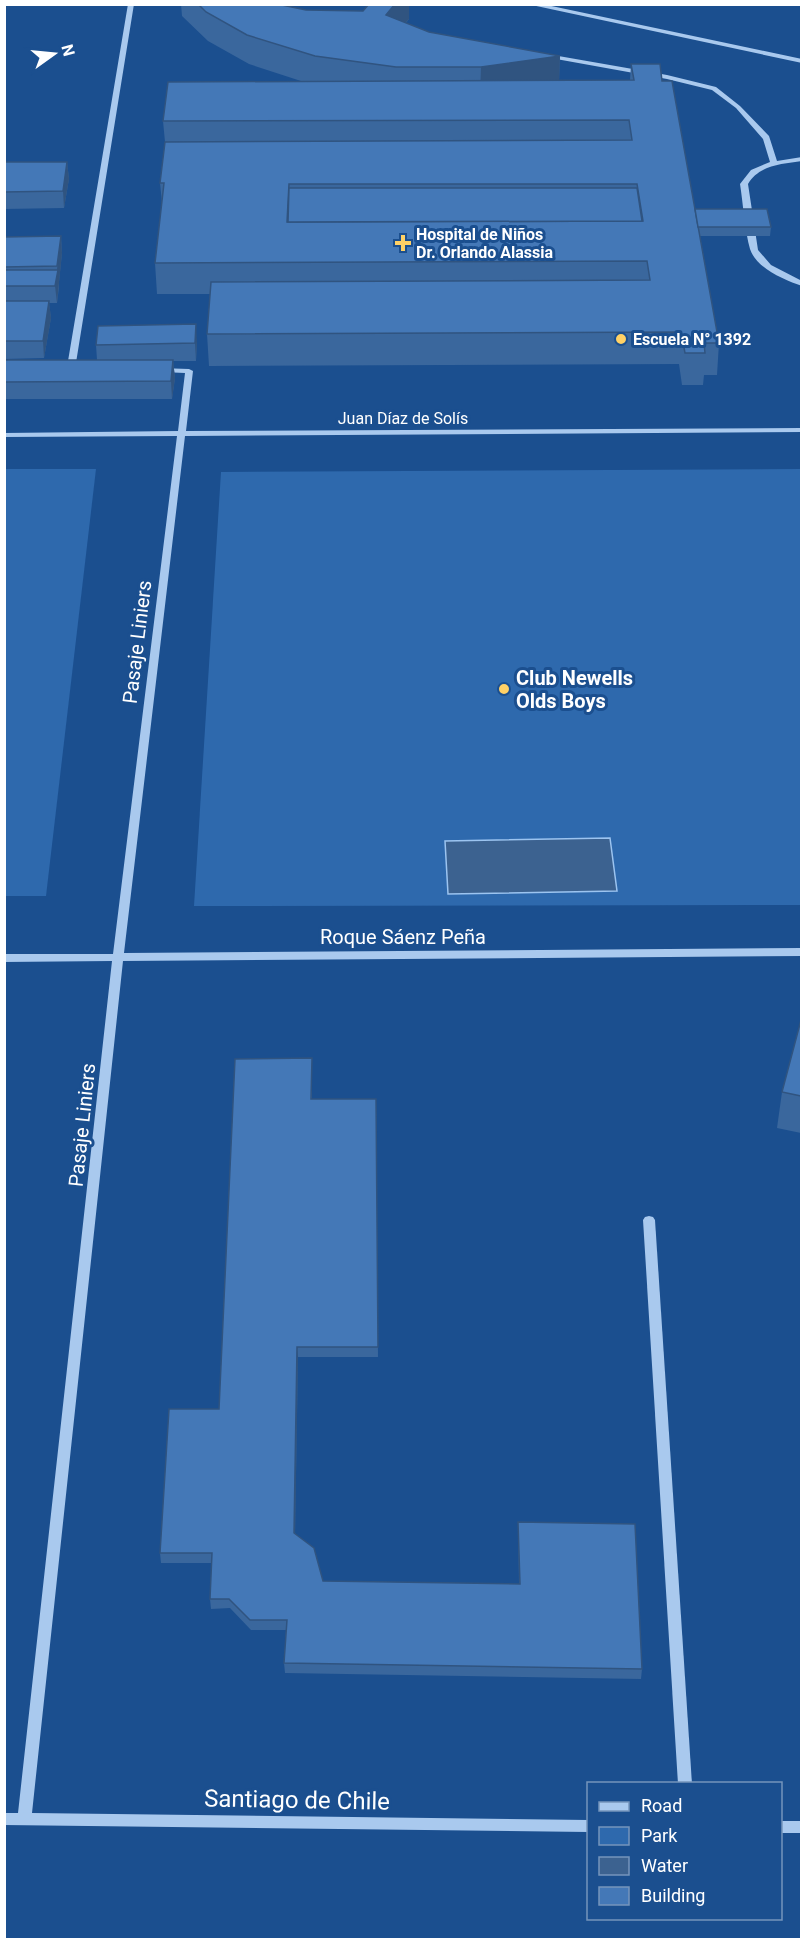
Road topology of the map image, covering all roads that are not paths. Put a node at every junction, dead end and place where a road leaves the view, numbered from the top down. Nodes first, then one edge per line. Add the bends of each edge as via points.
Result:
1 (131, 4) edge
2 (530, 4) edge
3 (535, 54) edge
4 (801, 61) edge
5 (801, 159) edge
6 (774, 164) junction
7 (801, 284) edge
8 (60, 369) edge
9 (71, 369) junction
10 (83, 369) edge
11 (153, 370) edge
12 (801, 430) edge
13 (4, 435) edge
14 (179, 435) junction
15 (801, 952) edge
16 (4, 958) edge
17 (118, 958) junction
18 (649, 1220) dead end
19 (685, 1782) edge
20 (4, 1819) edge
21 (24, 1819) junction
22 (587, 1826) edge
23 (782, 1827) edge
24 (801, 1827) edge

1 - 9 street
2 - 4 street
3 - 6 street via 714,88 738,107 765,138
5 - 6 street
6 - 7 street via 748,175 744,184 754,250 769,267
8 - 9 street
9 - 10 street
11 - 14 street, Pasaje Liniers via 189,371
12 - 14 street, Juan Díaz de Solís
13 - 14 street, Juan Díaz de Solís
14 - 17 street, Pasaje Liniers
15 - 17 street, Roque Sáenz Peña
16 - 17 street, Roque Sáenz Peña
17 - 21 street, Pasaje Liniers
18 - 19 street
20 - 21 street, Santiago de Chile
21 - 22 street, Santiago de Chile
23 - 24 street

